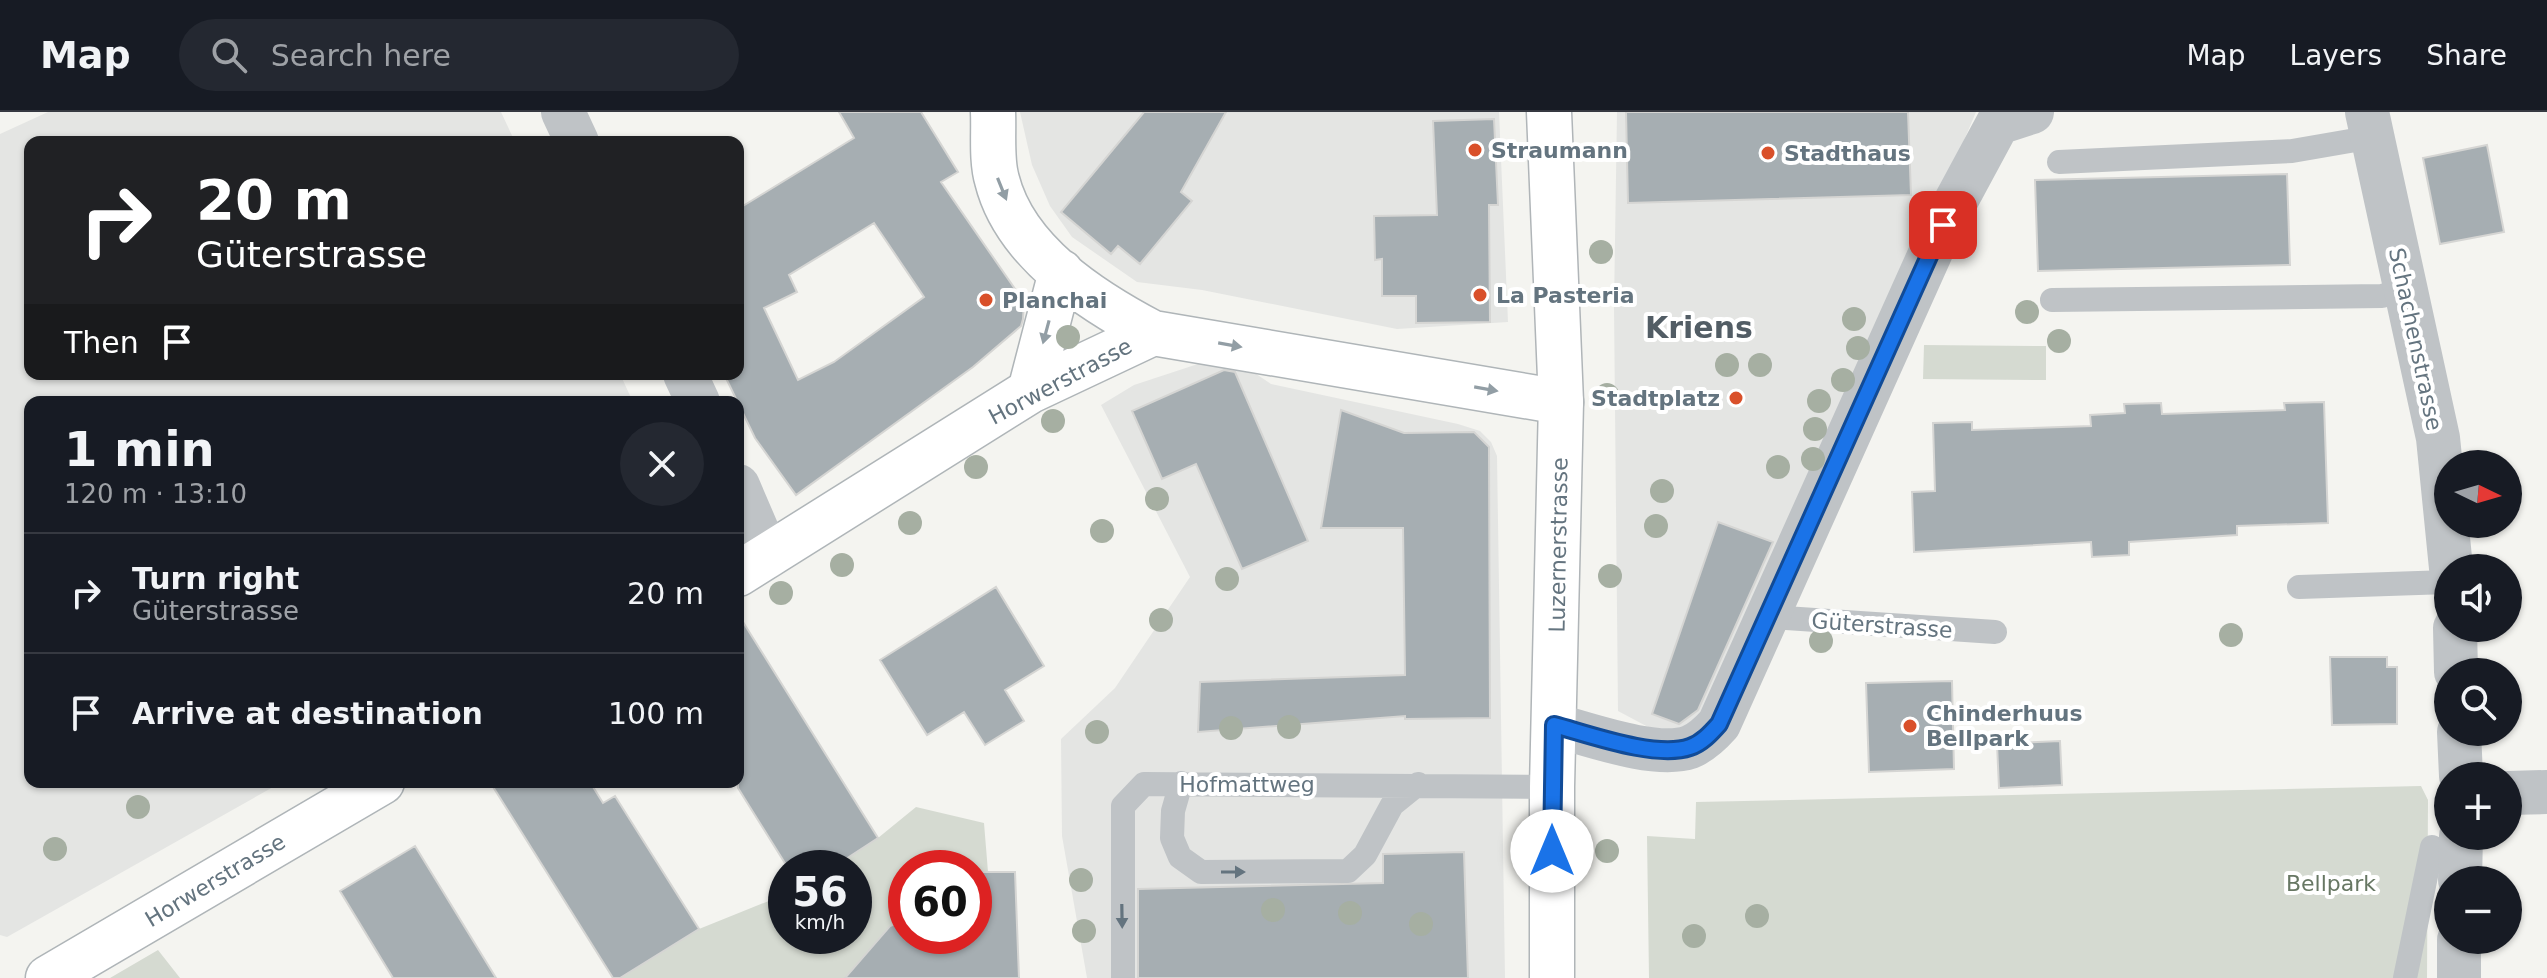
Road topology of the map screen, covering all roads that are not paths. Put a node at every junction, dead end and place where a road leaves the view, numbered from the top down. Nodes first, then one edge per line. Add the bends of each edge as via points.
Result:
1 (563, 112) edge
2 (993, 112) edge
3 (1549, 112) edge
4 (2002, 116) edge
5 (2370, 124) edge
6 (574, 136) edge
7 (2059, 162) dead end
8 (1061, 272) junction
9 (2406, 289) junction
10 (2052, 300) dead end
11 (1153, 333) junction
12 (1030, 391) junction
13 (1561, 402) junction
14 (744, 518) edge
15 (2450, 554) edge
16 (753, 565) edge
17 (2434, 582) edge
18 (2299, 587) dead end
19 (1770, 617) junction
20 (1995, 632) dead end
21 (1554, 725) junction
22 (1181, 783) junction
23 (1418, 784) junction
24 (1552, 787) junction
25 (361, 788) edge
26 (2547, 792) edge
27 (2522, 793) edge
28 (2443, 850) edge
29 (2459, 954) edge
30 (48, 978) edge
31 (1123, 978) edge
32 (1552, 978) edge
33 (2405, 978) edge
34 (2459, 978) edge

1 - 6 street
2 -> 8 street via 997,180 1019,228
3 - 13 street, Luzernerstrasse
4 - 19 street via 1943,225
5 - 7 lane via 2292,151
5 - 9 street, Schachenstrasse
8 - 11 street via 1115,313
8 -> 12 street
9 - 10 lane via 2382,296
9 - 15 street, Schachenstrasse via 2438,438
11 - 12 street, Horwerstrasse
11 -> 13 street, Horwerstrasse
12 - 16 street, Horwerstrasse
13 - 21 street, Luzernerstrasse
14 - 16 street
17 - 18 lane
19 - 20 lane, Güterstrasse
19 - 21 street via 1719,724 1688,748 1640,747
21 - 24 street, Luzernerstrasse
22 - 23 lane, Hofmattweg
22 -> 23 lane via 1172,838 1180,857 1201,872 1348,871 1365,855 1392,805
22 -> 31 lane, Hofmattweg via 1144,784 1123,806
23 - 24 lane, Hofmattweg
24 - 32 street, Luzernerstrasse
25 - 30 street, Horwerstrasse
26 - 27 street
28 - 33 lane
29 - 34 street

